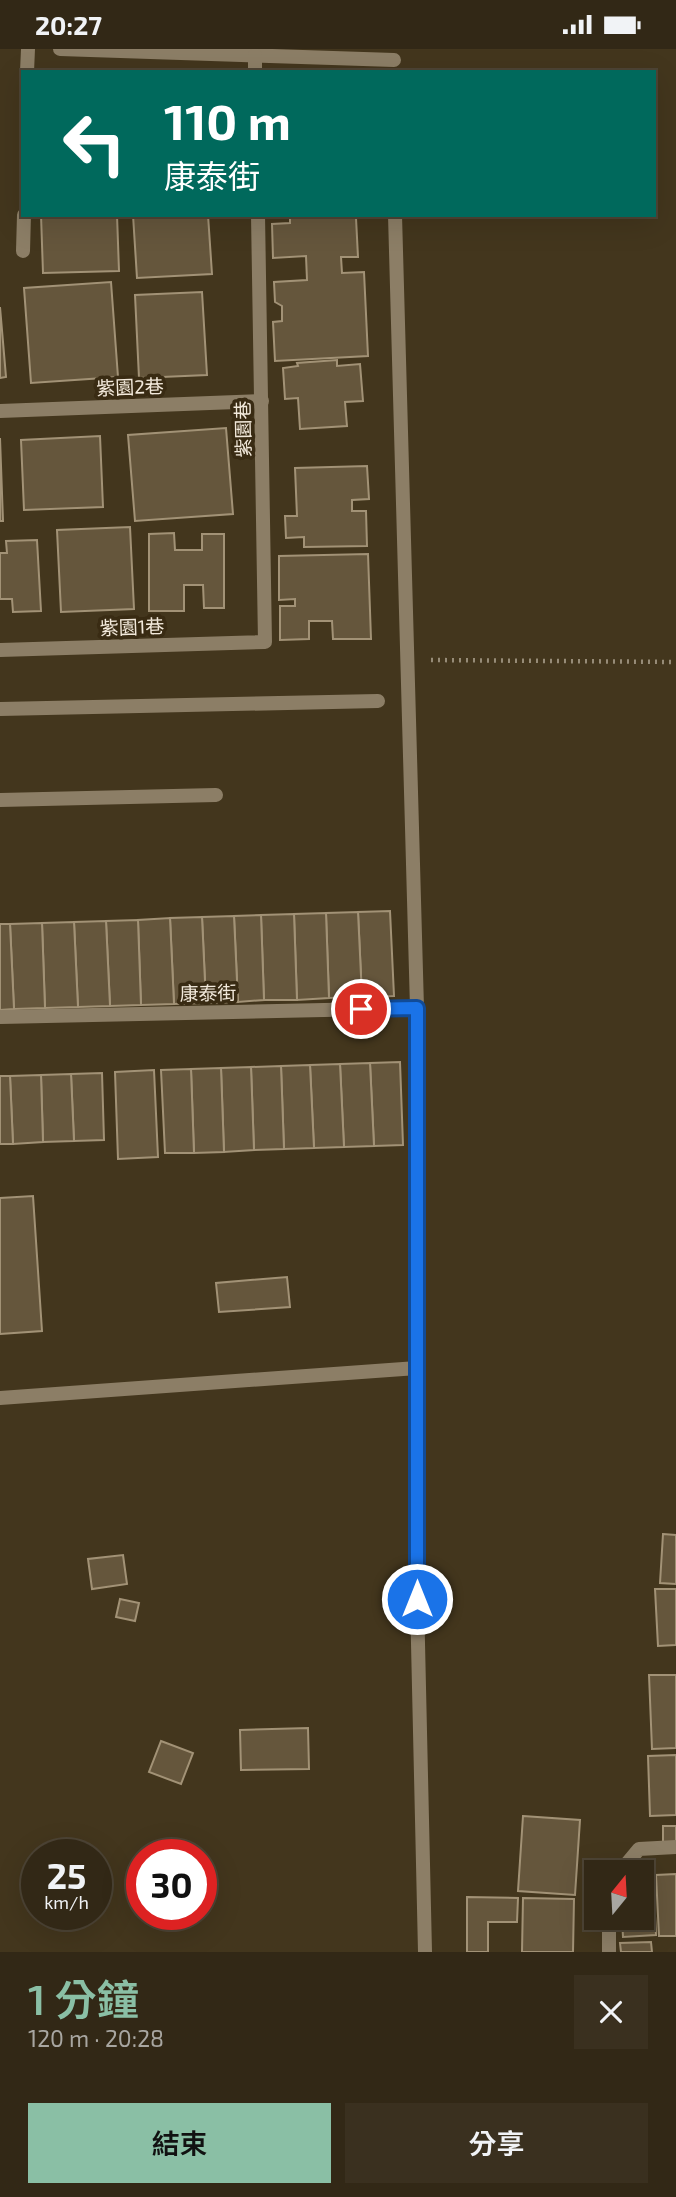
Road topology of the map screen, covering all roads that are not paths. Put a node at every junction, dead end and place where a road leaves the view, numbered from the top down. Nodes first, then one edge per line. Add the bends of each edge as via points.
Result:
1 (28, 49) edge
2 (60, 49) edge
3 (255, 55) junction
4 (394, 60) edge
5 (27, 70) edge
6 (255, 70) edge
7 (24, 217) edge
8 (258, 217) edge
9 (396, 217) edge
10 (23, 251) dead end
11 (262, 401) junction
12 (0, 411) edge
13 (265, 642) joint
14 (0, 650) edge
15 (378, 701) dead end
16 (0, 709) edge
17 (216, 795) dead end
18 (0, 800) edge
19 (417, 1008) junction
20 (0, 1017) edge
21 (417, 1368) junction
22 (0, 1398) edge
23 (676, 1847) edge
24 (630, 1860) edge
25 (608, 1930) edge
26 (425, 1952) edge
27 (609, 1952) edge

1 - 5 street
2 - 3 street
3 - 4 street
3 - 6 street
7 - 10 street
8 - 11 street, 紫園巷
9 - 19 street
11 - 12 street, 紫園2巷
11 - 13 street, 紫園巷
13 - 14 street, 紫園1巷
15 - 16 street
17 - 18 street
19 - 20 street, 康泰街
19 - 21 street
21 - 22 street
21 - 26 street
23 - 24 street via 639,1849
25 - 27 street

